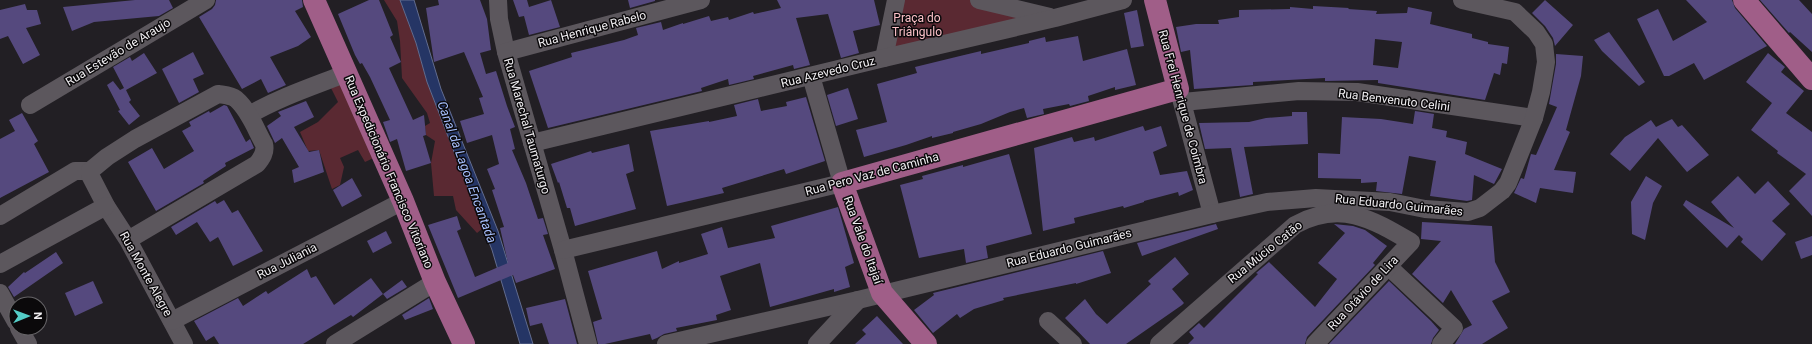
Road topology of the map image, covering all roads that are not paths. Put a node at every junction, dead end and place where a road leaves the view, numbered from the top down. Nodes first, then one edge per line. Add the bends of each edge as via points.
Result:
1 (206, 0) edge
2 (314, 0) edge
3 (498, 0) edge
4 (701, 0) edge
5 (896, 0) edge
6 (979, 0) edge
7 (1123, 0) edge
8 (1157, 0) edge
9 (1462, 0) edge
10 (1744, 0) edge
11 (1055, 18) junction
12 (506, 52) junction
13 (884, 58) junction
14 (347, 74) junction
15 (811, 76) junction
16 (1812, 79) edge
17 (1181, 96) junction
18 (30, 104) dead end
19 (249, 115) junction
20 (1534, 118) junction
21 (532, 143) junction
22 (90, 172) junction
23 (842, 183) junction
24 (403, 201) junction
25 (106, 206) junction
26 (1212, 214) junction
27 (0, 216) edge
28 (128, 240) junction
29 (1411, 242) joint
30 (564, 250) junction
31 (0, 264) edge
32 (1389, 267) junction
33 (435, 282) junction
34 (0, 293) edge
35 (882, 293) junction
36 (858, 300) junction
37 (8, 308) edge
38 (172, 321) junction
39 (1048, 321) dead end
40 (184, 344) edge
41 (335, 344) edge
42 (464, 344) edge
43 (588, 344) edge
44 (666, 344) edge
45 (817, 344) edge
46 (926, 344) edge
47 (1073, 344) edge
48 (1159, 344) edge
49 (1315, 344) edge
50 (1441, 344) edge

1 - 18 street, Rua Estevão de Araujo
2 - 14 main road, Rua Expedicionário Francisco Vitoriano
3 - 12 street, Rua Marechal Taumaturgo
4 - 12 street, Rua Henrique Rabelo
5 - 13 street
6 - 11 street
7 - 11 street, Rua Azevedo Cruz
8 - 17 main road, Rua Frei Henrique de Coimbra
9 - 20 street via 1515,12 1536,32 1544,44 1546,62
10 - 16 main road
11 - 13 street, Rua Azevedo Cruz
12 - 21 street, Rua Marechal Taumaturgo
13 - 15 street, Rua Azevedo Cruz
14 - 19 street via 275,100
14 - 24 main road, Rua Expedicionário Francisco Vitoriano
15 - 21 street, Rua Azevedo Cruz
15 - 23 street, Rua Vale do Itajaí
17 - 20 street, Rua Benvenuto Celini via 1299,91 1357,92
17 - 23 main road, Rua Pero Vaz de Caminha
17 - 26 street, Rua Frei Henrique de Coimbra
19 - 22 street via 232,97 218,94 135,139
19 - 28 street via 265,148 262,159
20 - 26 street, Rua Eduardo Guimarães via 1508,183 1502,191 1476,210 1468,212 1425,209 1390,202 1316,198 1267,202
21 - 30 street, Rua Marechal Taumaturgo
22 - 25 street, Rua Monte Alegre
22 - 27 street via 75,171
23 - 30 street, Rua Pero Vaz de Caminha
23 - 35 main road, Rua Vale do Itajaí
24 - 33 main road, Rua Expedicionário Francisco Vitoriano
24 - 38 street, Rua Juliania
25 - 28 street, Rua Monte Alegre
25 - 31 street
26 - 35 street, Rua Eduardo Guimarães
28 - 38 street, Rua Monte Alegre
29 - 32 street, Rua Otávio de Lira
29 - 48 street, Rua Múcio Catão via 1378,222 1366,218 1339,213 1307,219 1290,230
30 - 43 street, Rua Marechal Taumaturgo
32 - 49 street, Rua Otávio de Lira
32 - 50 street via 1454,328
33 - 41 street
33 - 42 main road, Rua Expedicionário Francisco Vitoriano
34 - 37 street
35 - 36 street, Rua Eduardo Guimarães
35 - 46 main road, Rua Vale do Itajaí
36 - 44 street, Rua Eduardo Guimarães
36 - 45 street
38 - 40 street, Rua Monte Alegre
39 - 47 street

